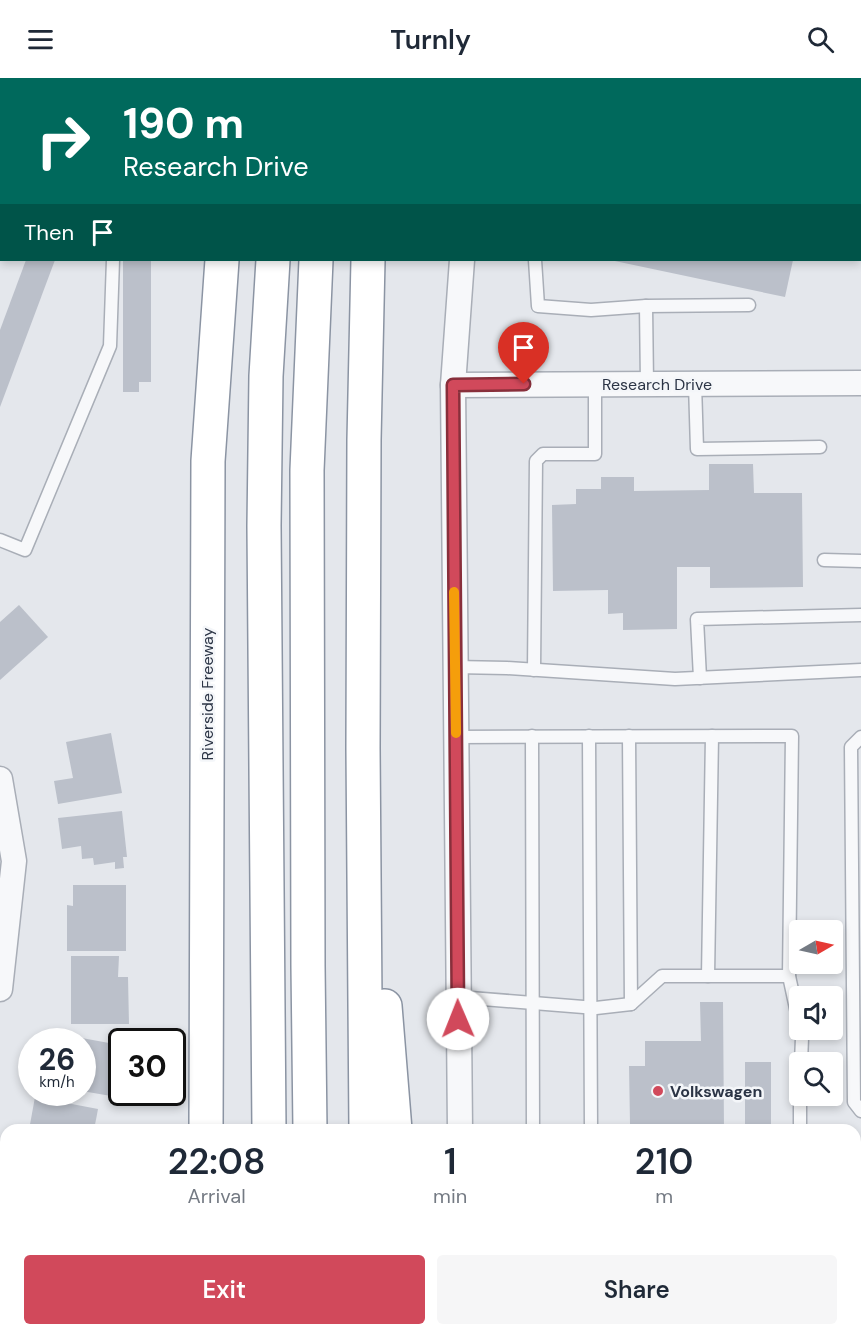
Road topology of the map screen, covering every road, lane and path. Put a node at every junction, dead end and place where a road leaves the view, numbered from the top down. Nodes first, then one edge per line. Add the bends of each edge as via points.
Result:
1 (113, 261) edge
2 (222, 261) edge
3 (273, 261) edge
4 (316, 261) edge
5 (368, 261) edge
6 (462, 261) edge
7 (535, 261) edge
8 (749, 305) dead end
9 (646, 306) junction
10 (861, 383) edge
11 (595, 384) junction
12 (648, 384) junction
13 (695, 384) junction
14 (453, 385) junction
15 (820, 447) dead end
16 (0, 540) edge
17 (824, 560) dead end
18 (861, 561) edge
19 (861, 615) edge
20 (455, 666) junction
21 (534, 670) junction
22 (861, 670) edge
23 (700, 678) junction
24 (532, 736) junction
25 (589, 736) junction
26 (629, 736) junction
27 (712, 736) junction
28 (456, 737) junction
29 (861, 737) edge
30 (363, 748) junction
31 (0, 779) edge
32 (708, 976) junction
33 (789, 976) junction
34 (791, 986) edge
35 (0, 989) edge
36 (458, 997) junction
37 (532, 1002) junction
38 (632, 1004) junction
39 (590, 1007) junction
40 (801, 1106) edge
41 (861, 1111) edge
42 (206, 1124) edge
43 (269, 1124) edge
44 (310, 1124) edge
45 (366, 1124) edge
46 (394, 1124) edge
47 (460, 1124) edge
48 (533, 1124) edge
49 (591, 1124) edge
50 (800, 1124) edge

1 - 16 lane via 110,346 25,550
2 - 42 highway, Riverside Freeway via 208,461
3 - 43 highway via 266,376 264,526
4 - 44 highway via 307,470
5 - 30 highway
6 - 14 street
7 - 9 lane via 538,306 591,310
8 - 9 lane
9 - 12 lane
10 - 13 street, Research Drive
11 - 12 street, Research Drive
11 - 14 street, Research Drive
11 - 21 lane via 595,454 543,454 536,461
12 - 13 street, Research Drive
13 - 15 lane via 697,449
14 - 20 street
17 - 18 lane
19 - 23 lane via 697,619
20 - 21 lane
20 - 28 street
21 - 23 lane
22 - 23 lane
24 - 25 lane
24 - 28 lane
24 - 37 lane
25 - 26 lane
25 - 39 lane
26 - 27 lane
26 - 38 lane
27 - 32 lane
27 - 33 lane via 792,736
28 - 36 street
29 - 41 lane via 850,747 854,1102
30 - 45 highway
30 - 46 highway
31 - 35 street via 14,861
32 - 33 lane
32 - 38 lane via 662,975
33 - 34 lane
36 - 37 lane
36 - 47 street
37 - 39 lane
37 - 48 lane
38 - 39 lane
39 - 49 lane
40 - 50 lane

